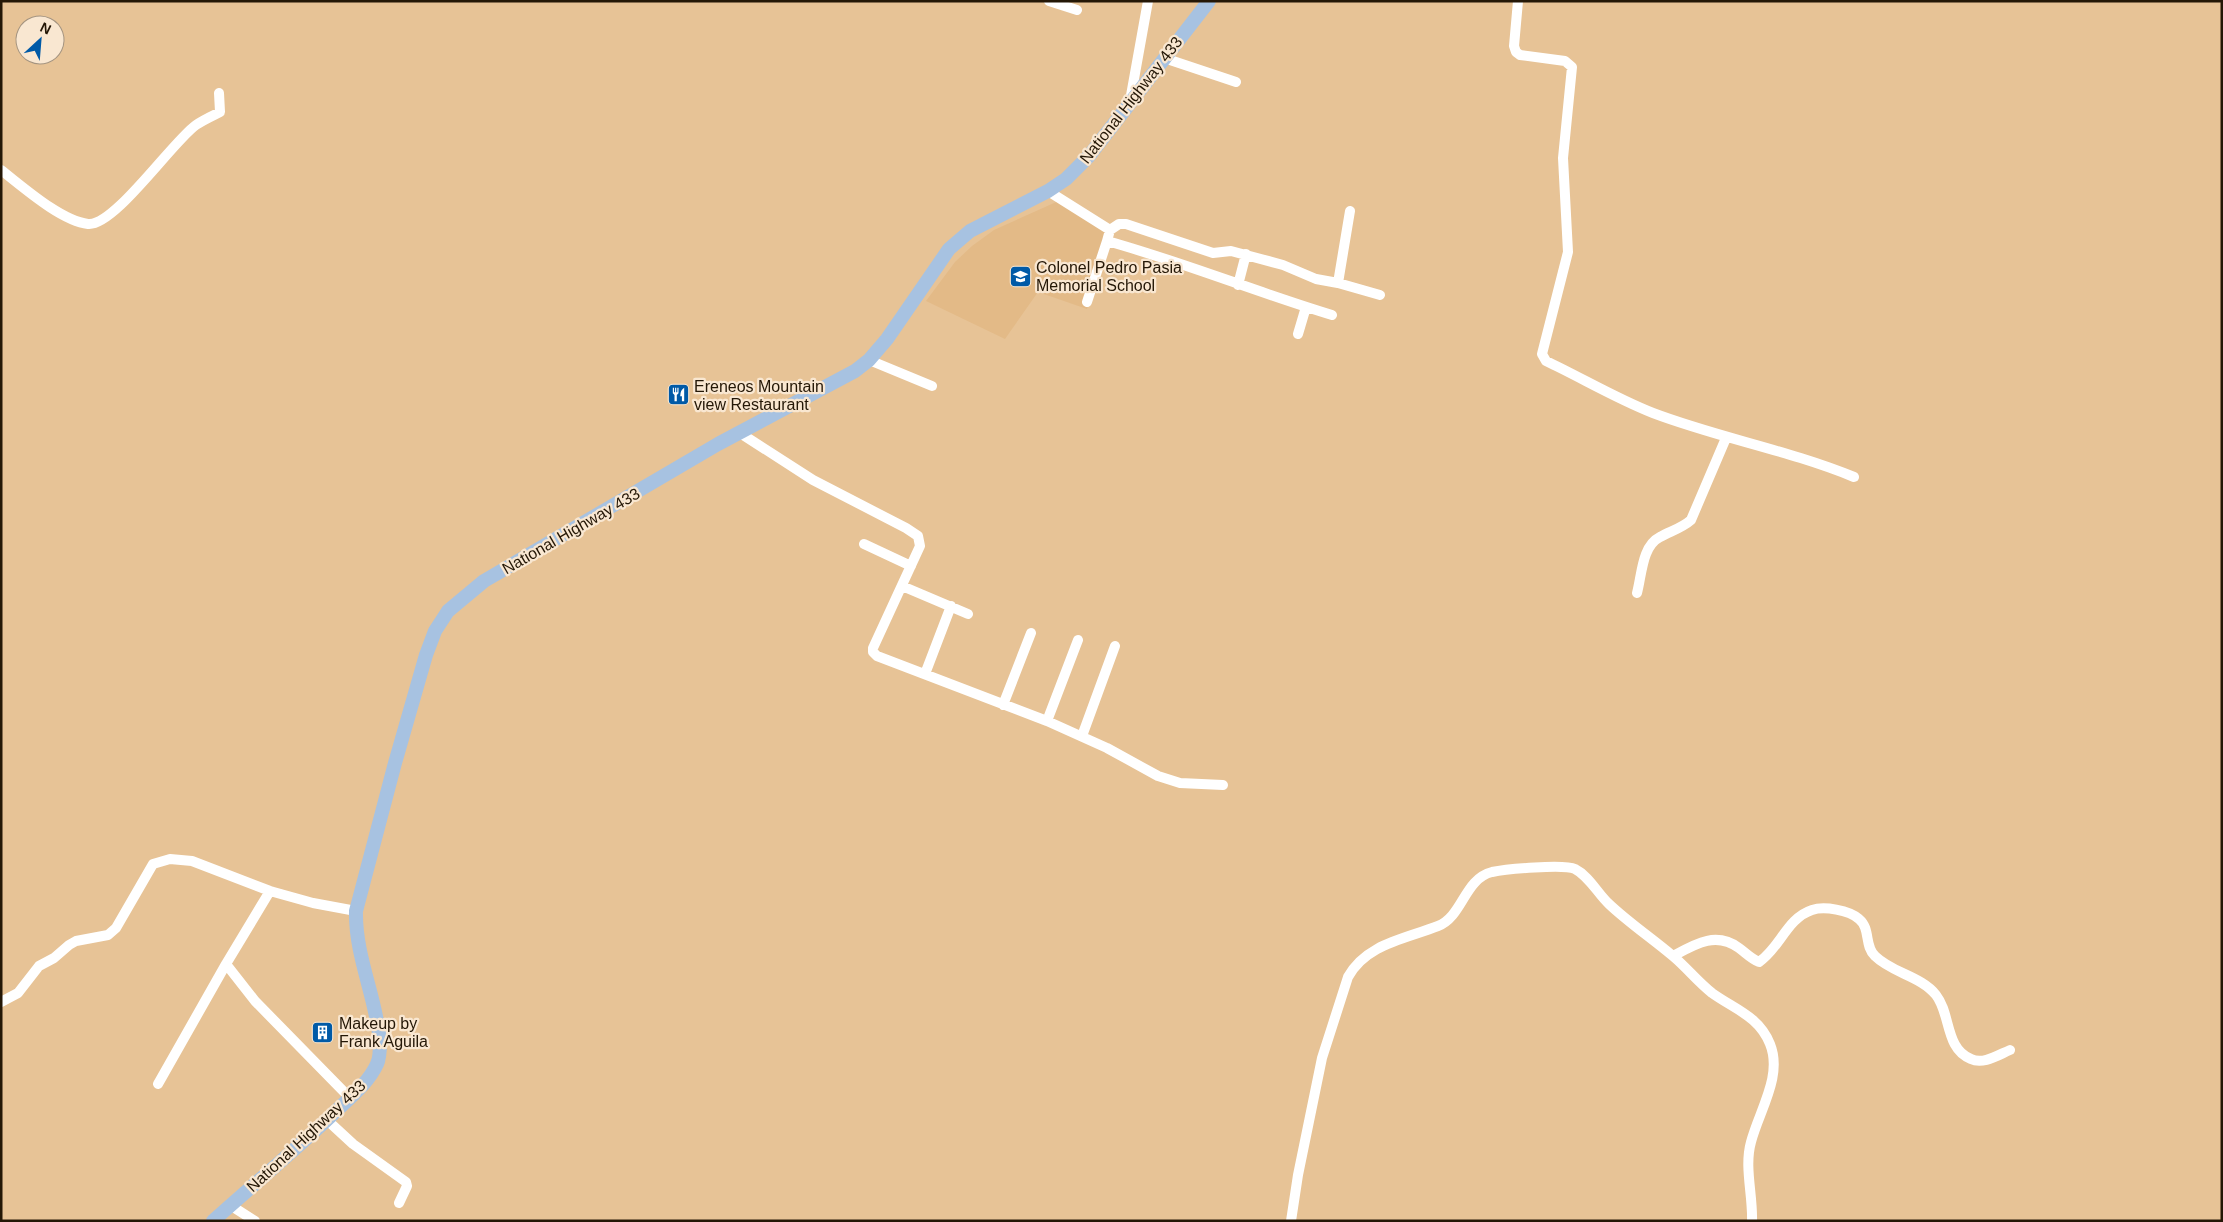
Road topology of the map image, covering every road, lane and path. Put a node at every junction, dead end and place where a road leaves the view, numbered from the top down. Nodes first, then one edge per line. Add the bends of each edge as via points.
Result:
1 (1049, 1) edge
2 (1148, 1) edge
3 (1209, 1) edge
4 (1518, 1) edge
5 (1077, 10) dead end
6 (1164, 58) junction
7 (1236, 82) dead end
8 (219, 93) dead end
9 (1130, 105) junction
10 (1, 170) edge
11 (1048, 191) junction
12 (1350, 211) dead end
13 (1110, 230) junction
14 (1107, 241) junction
15 (1246, 254) junction
16 (1338, 284) junction
17 (1238, 285) junction
18 (1380, 295) dead end
19 (1087, 302) dead end
20 (1306, 307) junction
21 (1332, 315) dead end
22 (1298, 334) dead end
23 (868, 360) junction
24 (932, 386) dead end
25 (740, 433) junction
26 (1726, 438) junction
27 (1854, 477) dead end
28 (864, 544) dead end
29 (911, 566) junction
30 (902, 586) junction
31 (1637, 592) dead end
32 (951, 606) junction
33 (968, 614) dead end
34 (1031, 633) dead end
35 (1078, 640) dead end
36 (1115, 646) dead end
37 (925, 674) junction
38 (1004, 704) junction
39 (1047, 721) junction
40 (1082, 736) junction
41 (1223, 785) dead end
42 (270, 891) junction
43 (356, 911) junction
44 (1673, 956) junction
45 (226, 964) junction
46 (1, 1002) edge
47 (2010, 1050) dead end
48 (158, 1084) dead end
49 (350, 1098) junction
50 (326, 1120) junction
51 (399, 1203) dead end
52 (230, 1205) junction
53 (213, 1221) edge
54 (255, 1221) edge
55 (1291, 1221) edge
56 (1752, 1221) edge

1 - 5 street
2 - 9 street
3 - 6 main road, National Highway 433
4 - 26 street via 1516,52 1565,61 1572,67 1563,158 1568,252 1543,358 1652,412
6 - 7 street
6 - 9 main road, National Highway 433
8 - 10 street via 220,112 196,125 102,221 90,224 75,221 34,197
9 - 11 main road, National Highway 433 via 1089,156
11 - 13 street
11 - 23 main road, National Highway 433 via 970,231 949,249 887,339
12 - 16 street
13 - 14 street
13 - 15 street via 1126,224 1213,254 1231,251
14 - 17 street via 1162,256
14 - 19 street
15 - 16 street
15 - 17 street
16 - 18 street
17 - 20 street
20 - 21 street
20 - 22 street
23 - 24 street
23 - 25 main road, National Highway 433 via 842,379
25 - 29 street via 813,480 918,536 920,546
25 - 43 main road, National Highway 433 via 484,581 448,611 435,631 426,655
26 - 27 street via 1818,462
26 - 31 street via 1691,520 1647,548
28 - 29 street
29 - 30 street
30 - 32 street
30 - 37 street via 873,652
32 - 33 street
32 - 37 street
34 - 38 street
35 - 39 street
36 - 40 street
37 - 38 street
38 - 39 street
39 - 40 street
40 - 41 street via 1158,776 1180,783
42 - 43 street
42 - 45 street
42 - 46 street via 192,861 170,859 153,864 116,928 108,935 69,945 39,966 18,993
43 - 49 main road, National Highway 433 via 356,933 380,1043 378,1062 368,1079
44 - 47 street via 1698,942 1713,939 1731,944 1759,962 1768,956 1801,915 1814,909 1847,913 1860,919 1867,932 1867,945 1874,956 1935,994 1944,1008 1955,1046 1971,1060 1982,1061
44 - 55 street via 1610,905 1576,870 1566,866 1514,869 1482,876 1445,922 1397,939 1364,956 1348,977 1322,1058
44 - 56 street via 1712,993 1751,1016 1771,1045 1774,1071 1750,1143
45 - 48 street
45 - 49 street via 255,1001
49 - 50 main road, National Highway 433
50 - 51 street via 406,1182
50 - 52 main road, National Highway 433
52 - 53 main road, National Highway 433
52 - 54 street

